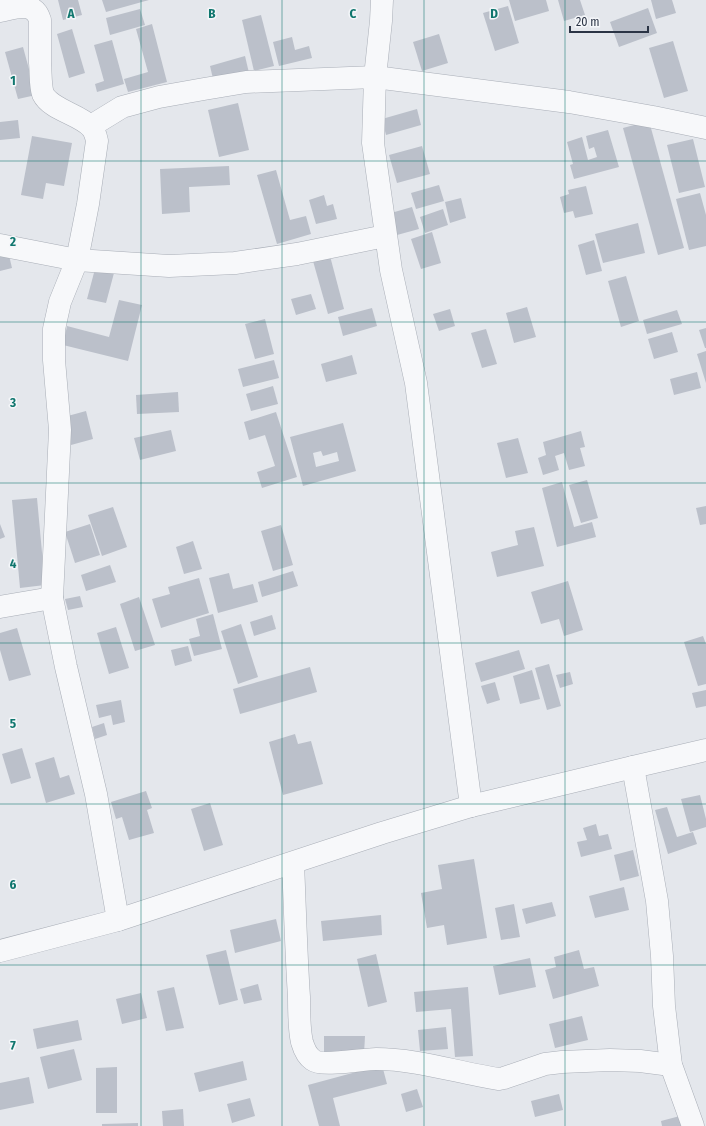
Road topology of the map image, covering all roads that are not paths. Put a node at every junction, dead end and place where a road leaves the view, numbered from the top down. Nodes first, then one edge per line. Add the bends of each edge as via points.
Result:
1 (382, 0) edge
2 (0, 11) edge
3 (374, 77) junction
4 (91, 126) junction
5 (706, 128) edge
6 (386, 236) junction
7 (0, 245) edge
8 (77, 260) junction
9 (52, 598) junction
10 (0, 607) edge
11 (706, 750) edge
12 (632, 767) junction
13 (471, 806) junction
14 (294, 863) junction
15 (118, 920) junction
16 (0, 951) edge
17 (671, 1066) junction
18 (693, 1126) edge

1 - 3 street
2 - 4 street via 28,6 38,13 44,94 57,107
3 - 4 street via 246,82 204,89 122,107
3 - 5 street via 569,102
3 - 6 street via 373,143
4 - 8 street via 97,141
6 - 8 street via 297,254 234,263 169,266
6 - 13 street via 416,383
7 - 8 street
8 - 9 street via 60,302 54,329 60,430
9 - 10 street
9 - 15 street via 96,794
11 - 12 street
12 - 13 street
12 - 17 street via 657,901
13 - 14 street
14 - 15 street
14 - 17 street via 301,1041 314,1061 401,1061 499,1079 545,1064 562,1062 618,1060
15 - 16 street
17 - 18 street

